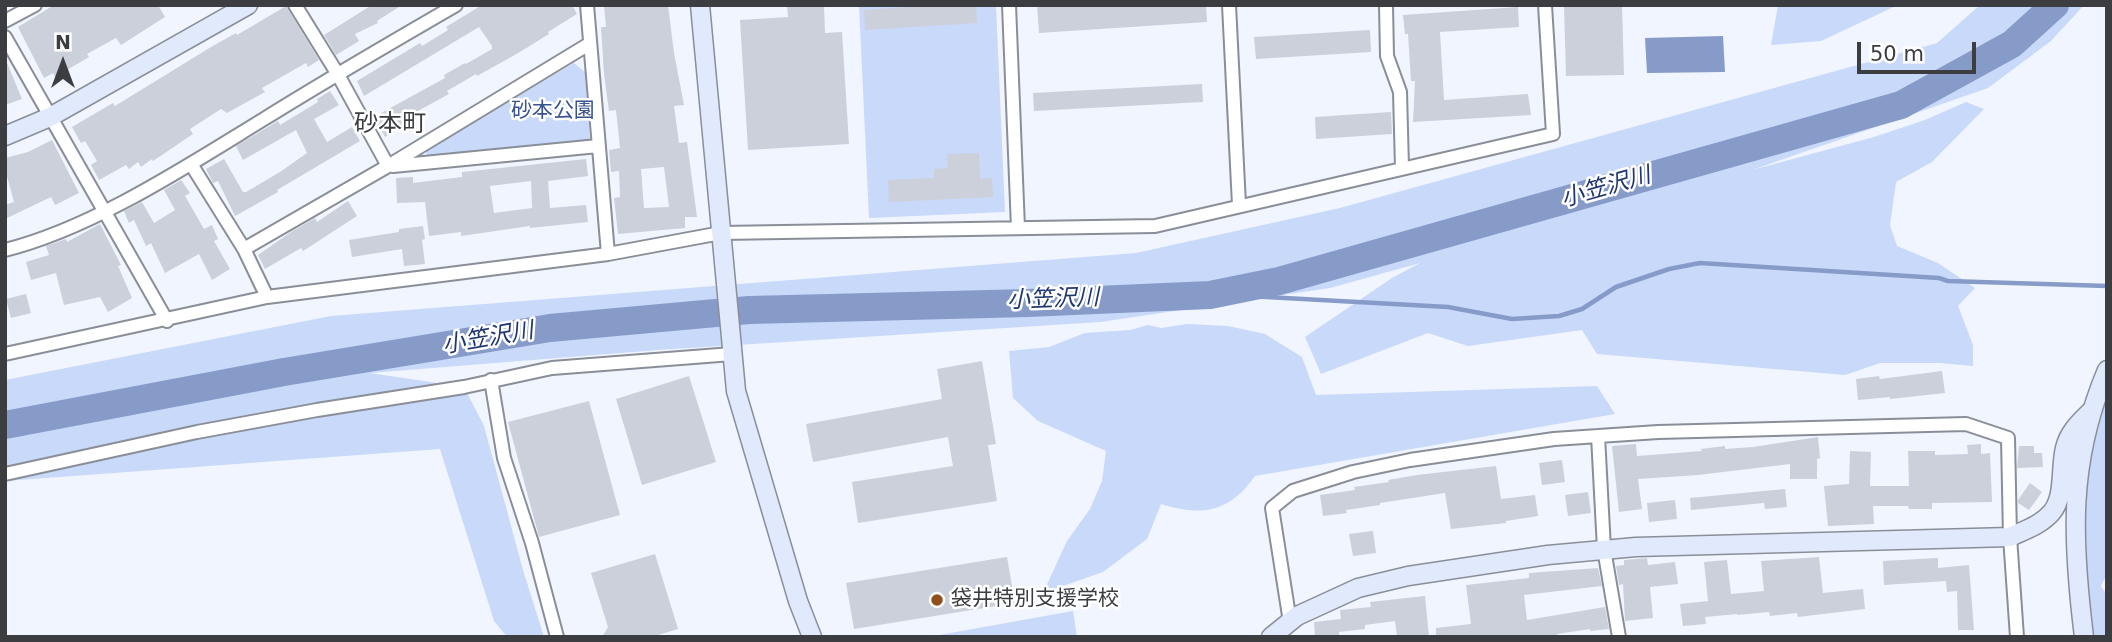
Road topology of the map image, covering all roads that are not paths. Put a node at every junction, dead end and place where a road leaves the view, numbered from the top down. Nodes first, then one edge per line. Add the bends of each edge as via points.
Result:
1 (35, 5) edge
2 (248, 5) edge
3 (295, 5) edge
4 (456, 5) edge
5 (587, 5) edge
6 (700, 5) edge
7 (1009, 5) edge
8 (1229, 5) edge
9 (1386, 5) edge
10 (1545, 5) edge
11 (5, 22) edge
12 (5, 37) edge
13 (589, 44) junction
14 (337, 73) junction
15 (50, 117) junction
16 (5, 136) edge
17 (598, 146) junction
18 (191, 164) junction
19 (388, 166) junction
20 (1402, 168) junction
21 (1239, 205) junction
22 (103, 211) junction
23 (1018, 228) junction
24 (721, 239) junction
25 (244, 249) junction
26 (5, 250) edge
27 (608, 254) junction
28 (267, 297) junction
29 (167, 321) junction
30 (5, 354) edge
31 (733, 354) junction
32 (2107, 370) edge
33 (491, 380) junction
34 (2093, 409) junction
35 (1598, 436) junction
36 (5, 474) edge
37 (2010, 537) junction
38 (1604, 549) junction
39 (1290, 622) junction
40 (557, 637) edge
41 (812, 637) edge
42 (1271, 637) edge
43 (1619, 637) edge
44 (2017, 637) edge
45 (2084, 637) edge

1 - 11 street
2 - 15 street
3 - 14 street
4 - 14 street
5 - 13 street
6 - 24 street
7 - 23 street
8 - 21 street
9 - 20 street via 1387,56 1399,92
10 - 20 street via 1553,134
12 - 15 street
13 - 17 street
13 - 19 street
14 - 18 street
14 - 19 street
15 - 16 street
15 - 22 street
17 - 19 street
17 - 27 street
18 - 22 street
18 - 25 street
19 - 25 street
20 - 21 street
21 - 23 street via 1156,226
22 - 26 street via 37,242
22 - 29 street
23 - 24 street
24 - 27 street
24 - 31 street
25 - 28 street
27 - 28 street
28 - 29 street
29 - 30 street
31 - 33 street via 552,368
31 - 41 street via 745,425
32 - 34 street
33 - 36 street via 197,432
33 - 40 street via 504,458
34 - 37 street via 2073,429 2065,448 2054,510 2039,524
34 - 45 street via 2079,456 2074,520
35 - 37 street via 1966,424 2008,438
35 - 38 street
35 - 39 street via 1410,460 1293,491 1272,508
37 - 38 street
37 - 44 street
38 - 39 street via 1381,582
38 - 43 street
39 - 42 street

